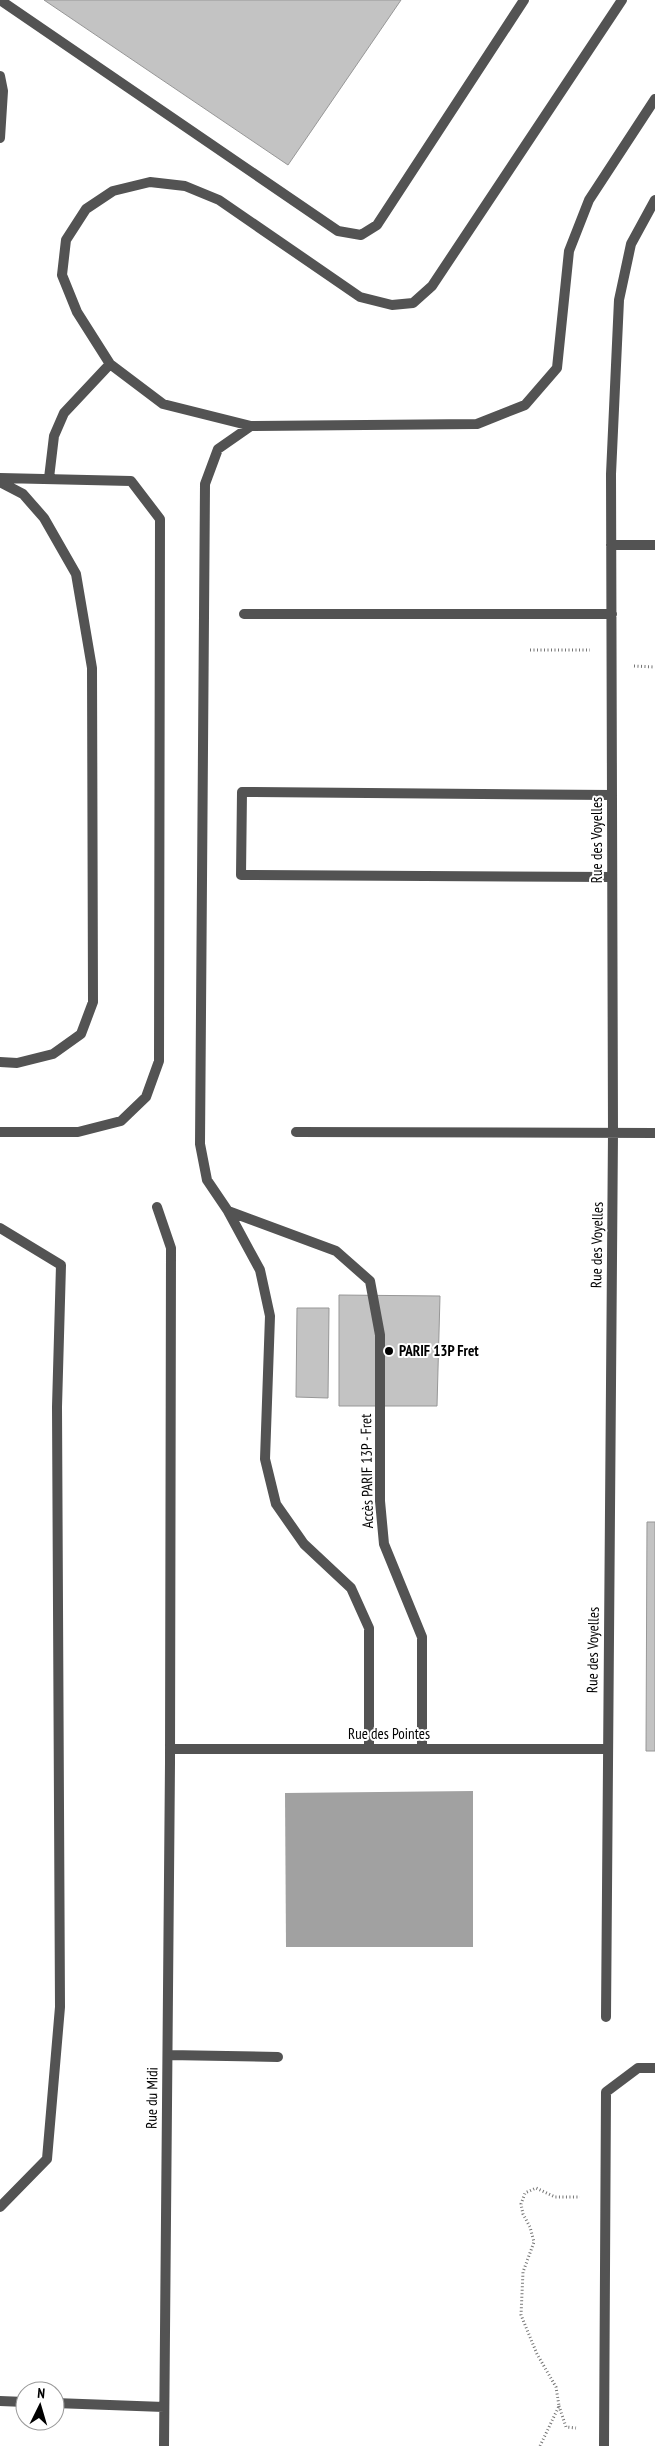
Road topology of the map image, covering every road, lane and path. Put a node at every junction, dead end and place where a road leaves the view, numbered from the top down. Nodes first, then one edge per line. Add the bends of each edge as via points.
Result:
1 (0, 0) edge
2 (524, 0) edge
3 (622, 0) edge
4 (0, 76) edge
5 (655, 99) edge
6 (0, 138) edge
7 (655, 200) edge
8 (110, 364) junction
9 (252, 426) junction
10 (0, 478) edge
11 (49, 478) junction
12 (0, 482) edge
13 (612, 545) junction
14 (655, 546) edge
15 (244, 614) dead end
16 (612, 614) junction
17 (634, 666) dead end
18 (655, 667) edge
19 (612, 795) junction
20 (612, 876) junction
21 (0, 1062) edge
22 (0, 1132) edge
23 (296, 1132) dead end
24 (613, 1132) junction
25 (655, 1133) edge
26 (157, 1206) dead end
27 (228, 1211) junction
28 (0, 1228) edge
29 (170, 1749) junction
30 (369, 1749) junction
31 (607, 1749) junction
32 (422, 1750) junction
33 (606, 2017) dead end
34 (168, 2055) junction
35 (278, 2057) dead end
36 (655, 2068) edge
37 (580, 2197) dead end
38 (0, 2207) edge
39 (0, 2401) edge
40 (15, 2402) edge
41 (65, 2403) edge
42 (164, 2406) junction
43 (559, 2406) junction
44 (576, 2428) dead end
45 (164, 2446) edge
46 (540, 2446) edge
47 (604, 2446) edge

1 - 2 lane via 338,231 361,235 377,225
3 - 8 lane via 432,286 412,303 392,305 360,297 219,200 185,186 150,182 113,191 86,209 66,240 62,275 77,312
4 - 6 lane via 3,91
5 - 9 lane via 589,200 569,251 557,368 526,404 478,424
7 - 13 lane, Rue des Voyelles via 631,244 618,300 611,474
8 - 9 lane via 163,404
8 - 11 lane via 64,413 54,436
9 - 27 lane via 218,449 205,484 200,1144 207,1180
10 - 11 lane
11 - 22 lane via 131,481 160,518 159,1061 146,1096 121,1121 78,1132
12 - 21 lane via 24,494 44,518 76,574 92,668 92,1002 81,1034 53,1054 17,1063
13 - 14 lane
13 - 16 lane, Rue des Voyelles
15 - 16 lane
16 - 19 lane, Rue des Voyelles
17 - 18 path
19 - 20 lane, Rue des Voyelles
19 - 20 lane via 242,792 241,875
20 - 24 lane, Rue des Voyelles
23 - 24 lane
24 - 25 lane
24 - 31 lane, Rue des Voyelles
26 - 29 lane, Rue du Midi via 171,1248
27 - 30 lane via 260,1270 270,1316 265,1459 276,1504 304,1544 351,1588 369,1628
27 - 32 lane, Accès PARIF 13P - Fret via 336,1251 370,1281 380,1334 380,1501 384,1544 422,1637
28 - 38 lane via 62,1265 57,1407 60,2007 47,2158
29 - 30 lane, Rue des Pointes
29 - 34 lane, Rue du Midi
30 - 32 lane, Rue des Pointes
31 - 32 lane, Rue des Pointes
31 - 33 lane, Rue des Voyelles
34 - 35 lane
34 - 42 lane, Rue du Midi
36 - 47 lane via 638,2068 606,2092
37 - 43 path via 555,2197 536,2188 525,2193 521,2204 534,2242 523,2272 521,2315 537,2354 556,2387
39 - 40 lane
41 - 42 lane
42 - 45 lane, Rue du Midi
43 - 44 path via 566,2427
43 - 46 path

